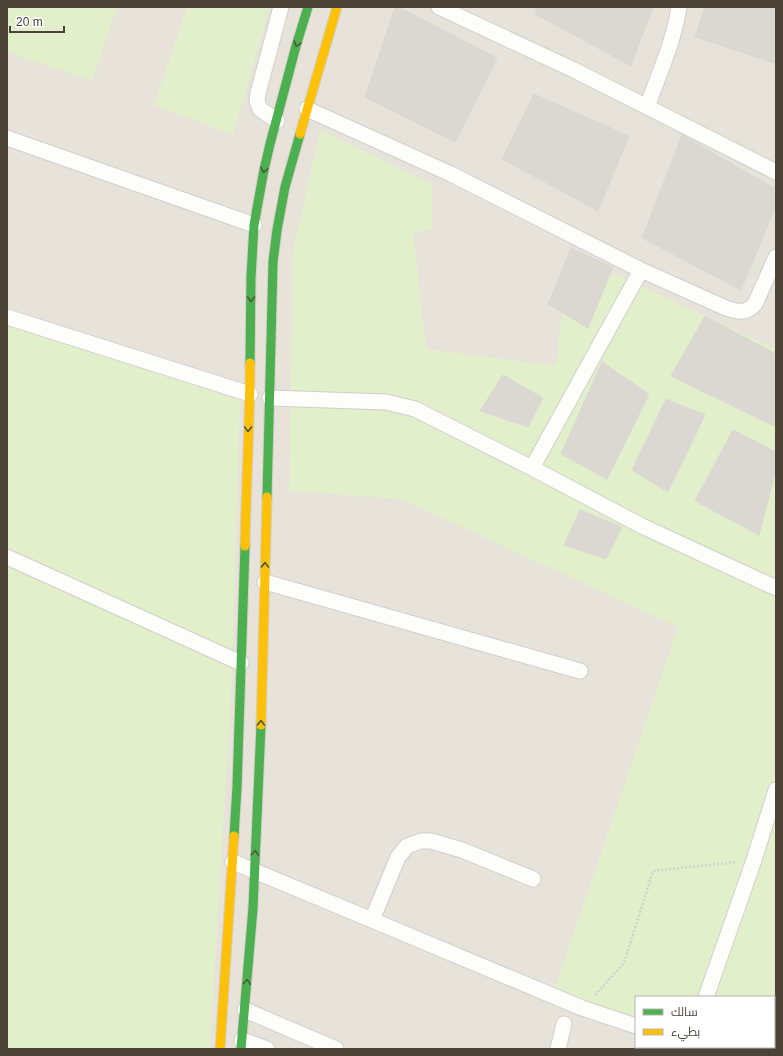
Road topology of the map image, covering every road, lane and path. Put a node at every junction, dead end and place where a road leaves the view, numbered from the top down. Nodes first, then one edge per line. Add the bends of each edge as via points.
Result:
1 (308, 7) edge
2 (336, 7) edge
3 (439, 7) edge
4 (679, 7) edge
5 (279, 8) edge
6 (647, 107) junction
7 (307, 108) junction
8 (277, 121) junction
9 (7, 138) edge
10 (776, 172) edge
11 (254, 225) junction
12 (776, 257) edge
13 (641, 270) junction
14 (7, 317) edge
15 (250, 394) junction
16 (270, 398) junction
17 (532, 468) junction
18 (7, 557) edge
19 (265, 582) junction
20 (776, 588) edge
21 (242, 662) junction
22 (580, 670) dead end
23 (776, 790) edge
24 (754, 860) junction
25 (233, 862) junction
26 (254, 871) junction
27 (533, 880) dead end
28 (372, 920) junction
29 (706, 996) edge
30 (582, 1008) junction
31 (245, 1010) junction
32 (564, 1024) dead end
33 (635, 1026) edge
34 (242, 1044) edge
35 (716, 1048) edge
36 (220, 1049) edge
37 (267, 1049) edge
38 (336, 1049) edge
39 (558, 1049) edge
40 (726, 1049) edge

1 -> 8 main road
2 - 7 main road
3 - 6 street
4 - 6 street via 669,46
5 - 8 street via 257,97 260,109
6 - 10 street
7 - 13 street via 450,174
7 - 16 main road via 279,216 274,256
8 -> 11 main road via 264,170
9 - 11 street
11 -> 15 main road
12 - 13 street via 755,304 750,309 738,312
13 - 17 street
14 - 15 street
15 -> 21 main road
16 - 17 street via 386,402 415,409
19 -> 16 main road
17 - 20 street via 642,526
18 - 21 street
19 - 22 street
26 -> 19 main road
21 - 25 main road
23 - 24 street
24 - 29 street
24 - 30 path via 653,871 624,963
25 - 26 street
25 - 36 main road
26 - 28 street
31 -> 26 main road
27 - 28 street via 462,850 431,841 421,841 407,846 398,857
28 - 30 street
30 - 33 street
31 - 34 main road
31 - 38 street
32 - 39 street
34 - 37 street
35 - 40 street

